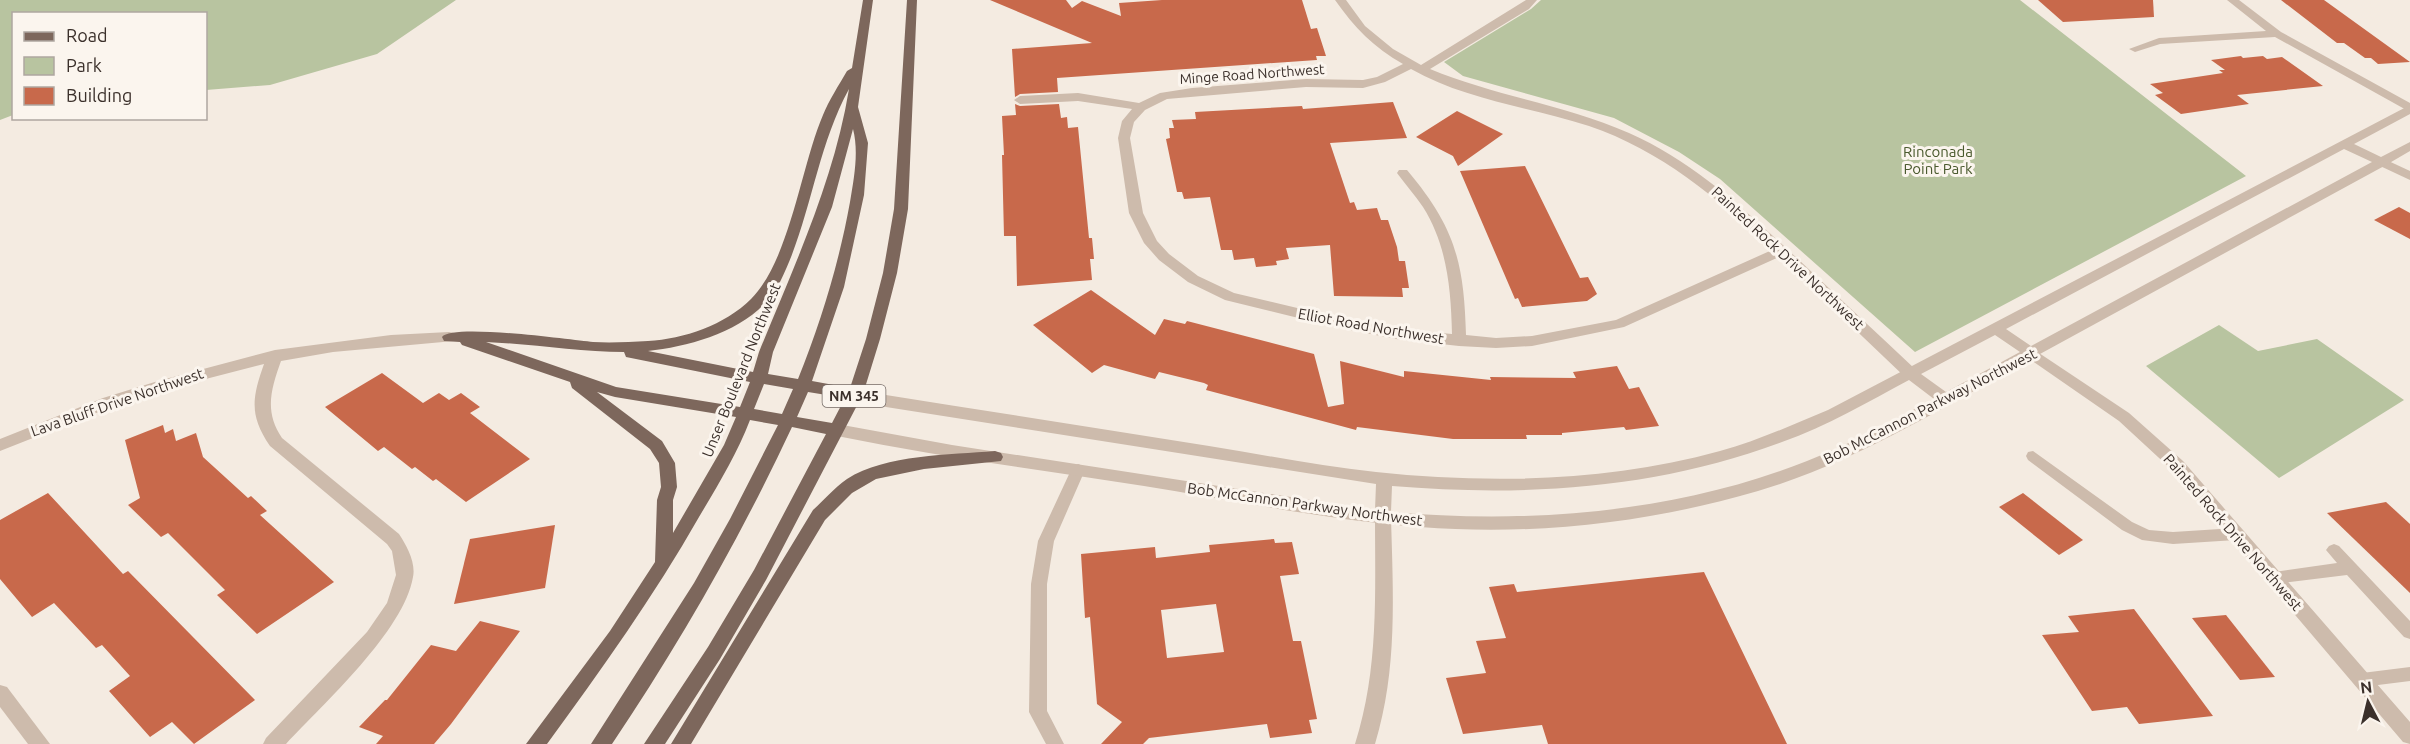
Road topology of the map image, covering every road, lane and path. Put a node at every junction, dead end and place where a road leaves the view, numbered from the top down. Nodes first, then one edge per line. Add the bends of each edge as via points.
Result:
1 (868, 0) edge
2 (912, 0) edge
3 (1340, 0) edge
4 (1532, 0) edge
5 (2232, 0) edge
6 (2277, 34) junction
7 (2134, 49) dead end
8 (858, 62) junction
9 (1417, 67) junction
10 (1020, 100) dead end
11 (852, 107) junction
12 (1141, 107) junction
13 (2410, 108) edge
14 (2344, 144) junction
15 (2410, 146) edge
16 (2382, 162) junction
17 (1403, 173) dead end
18 (2410, 176) edge
19 (1781, 251) junction
20 (1995, 328) junction
21 (449, 337) junction
22 (1459, 341) junction
23 (593, 347) junction
24 (2032, 354) junction
25 (275, 355) junction
26 (1910, 373) junction
27 (567, 376) junction
28 (759, 378) junction
29 (803, 386) junction
30 (855, 394) junction
31 (1946, 400) junction
32 (744, 413) junction
33 (788, 420) junction
34 (837, 430) junction
35 (0, 445) edge
36 (2033, 456) dead end
37 (995, 457) junction
38 (1078, 470) junction
39 (1384, 479) junction
40 (1383, 517) junction
41 (2236, 534) junction
42 (2334, 550) dead end
43 (664, 563) junction
44 (2350, 568) junction
45 (2274, 578) junction
46 (2410, 632) edge
47 (2410, 675) edge
48 (2362, 680) junction
49 (0, 693) edge
50 (2410, 736) edge
51 (40, 744) edge
52 (273, 744) edge
53 (536, 744) edge
54 (602, 744) edge
55 (654, 744) edge
56 (681, 744) edge
57 (1055, 744) edge
58 (1365, 744) edge

1 - 8 main road, Unser Boulevard Northwest
2 - 30 main road, NM 345 via 901,209 887,284
3 - 9 street, Painted Rock Drive Northwest via 1372,37
4 - 9 street, Minge Road Northwest
5 - 6 street
6 - 7 street via 2158,41
6 - 13 street
8 - 11 main road, Unser Boulevard Northwest
8 - 23 main road via 830,114 794,227 765,293 742,315 690,339 650,346
9 - 12 street, Minge Road Northwest via 1363,84 1306,83 1192,92 1164,96
9 - 19 street, Painted Rock Drive Northwest via 1471,90 1598,125 1644,145 1711,186
10 - 12 street via 1085,98
11 - 28 main road, Unser Boulevard Northwest via 825,207
11 - 29 main road via 860,135 850,237
12 - 22 street, Elliot Road Northwest via 1125,129 1136,213 1151,243 1171,263 1230,297 1396,334
13 - 14 street
14 - 16 street
14 - 20 street
15 - 16 street, Bob McCannon Parkway Northwest
16 - 18 street
16 - 24 street, Bob McCannon Parkway Northwest
17 - 22 street via 1429,205 1449,250 1456,276
19 - 22 street, Elliot Road Northwest via 1619,324 1532,341
19 - 26 street, Painted Rock Drive Northwest
20 - 24 street, Painted Rock Drive Northwest
20 - 26 street
21 - 23 main road via 546,339
21 - 25 street, Lava Bluff Drive Northwest via 364,342
21 - 27 main road
23 - 28 main road
24 - 31 street, Bob McCannon Parkway Northwest
24 - 41 street, Painted Rock Drive Northwest via 2115,410 2151,440
25 - 35 street, Lava Bluff Drive Northwest via 133,393
25 - 52 street via 261,406 266,430 393,539 400,549 405,575 402,591 386,622
26 - 31 street, Painted Rock Drive Northwest
26 - 39 street via 1798,430 1676,469 1531,486
27 - 32 main road via 615,392
27 - 43 main road via 662,452 669,474
28 - 29 main road
28 - 32 main road, Unser Boulevard Northwest
29 - 30 main road
29 - 33 main road
30 - 34 main road, NM 345
30 - 39 street
31 - 40 street, Bob McCannon Parkway Northwest via 1826,462 1737,493 1688,504 1636,513 1530,522
32 - 33 main road
32 - 43 main road, Unser Boulevard Northwest via 732,446
33 - 34 main road
33 - 54 main road via 722,552
34 - 37 street, Bob McCannon Parkway Northwest
34 - 55 main road, NM 345 via 760,575
36 - 41 lane via 2127,526 2147,536
37 - 38 street, Bob McCannon Parkway Northwest
37 - 56 main road via 918,464 859,480 847,488 819,515
38 - 40 street, Bob McCannon Parkway Northwest
38 - 57 lane via 1046,542 1039,584 1038,712
39 - 40 street
40 - 58 street via 1384,651
41 - 45 street, Painted Rock Drive Northwest
42 - 44 lane
43 - 53 main road, Unser Boulevard Northwest
44 - 45 lane
44 - 46 lane
45 - 48 street, Painted Rock Drive Northwest
47 - 48 lane
48 - 50 street, Painted Rock Drive Northwest
49 - 51 street

